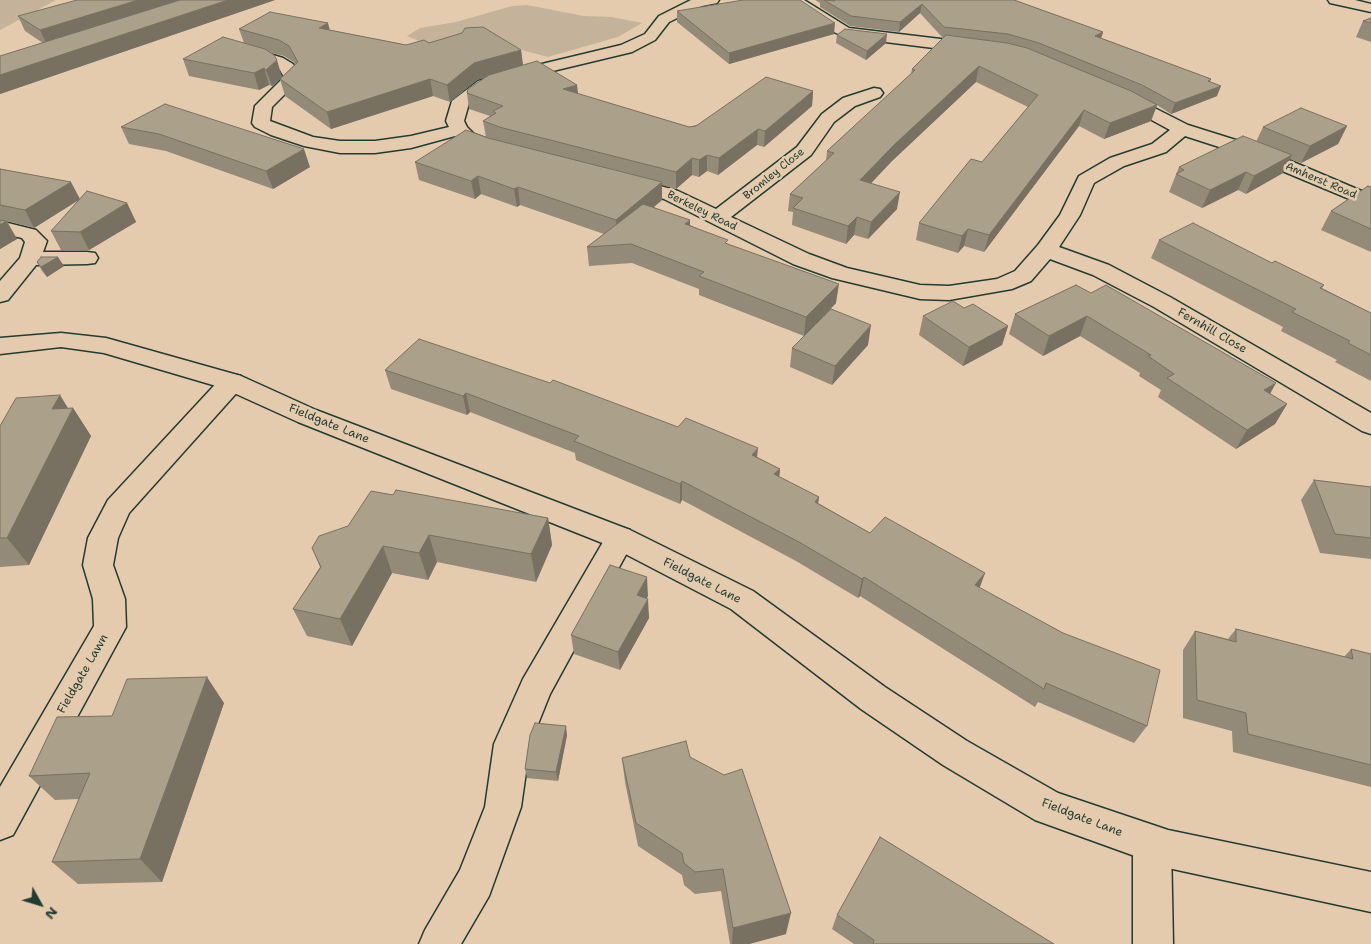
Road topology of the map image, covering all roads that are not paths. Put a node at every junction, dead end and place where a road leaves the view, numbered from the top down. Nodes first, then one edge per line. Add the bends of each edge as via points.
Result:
1 (712, 0) edge
2 (794, 0) edge
3 (1335, 0) edge
4 (1371, 8) edge
5 (242, 36) edge
6 (995, 50) edge
7 (1107, 90) edge
8 (874, 93) dead end
9 (1182, 129) junction
10 (459, 130) junction
11 (516, 155) edge
12 (608, 178) edge
13 (1371, 202) edge
14 (717, 218) junction
15 (0, 227) edge
16 (1046, 250) junction
17 (30, 258) junction
18 (87, 258) dead end
19 (0, 295) edge
20 (0, 346) edge
21 (232, 382) junction
22 (1371, 425) edge
23 (620, 538) junction
24 (0, 822) edge
25 (1152, 844) junction
26 (1371, 892) edge
27 (439, 944) edge
28 (1153, 944) edge

1 - 10 street via 676,12 664,20 650,37 626,48 484,85 461,101 455,121
2 - 6 street via 845,32
3 - 4 street
5 - 10 street via 225,46 277,61 287,66 293,78 264,106 262,123 277,131 310,142 340,147 375,147
7 - 9 street, Amherst Road
8 - 14 street, Bromley Close via 849,102 828,118 804,151
9 - 13 street, Amherst Road via 1251,151
9 - 16 street, Berkeley Road via 1159,148 1117,162 1086,180 1070,215
10 - 11 street via 480,144
12 - 14 street, Berkeley Road via 671,195
14 - 16 street, Berkeley Road via 800,259 840,273 920,292 949,293 1004,284 1023,276
15 - 17 street via 35,238
16 - 22 street, Fernhill Close via 1101,270 1162,302
17 - 18 street
17 - 19 street
20 - 21 street, Fieldgate Lane via 61,340 106,346
21 - 23 street, Fieldgate Lane via 308,416
21 - 24 street, Fieldgate Lawn via 118,507 104,538 98,565 109,599 110,627
23 - 25 street, Fieldgate Lane via 742,600 872,698 955,754 1014,788 1048,807
23 - 27 street via 535,689 512,744 502,807 475,882
25 - 26 street, Fieldgate Lane
25 - 28 street

